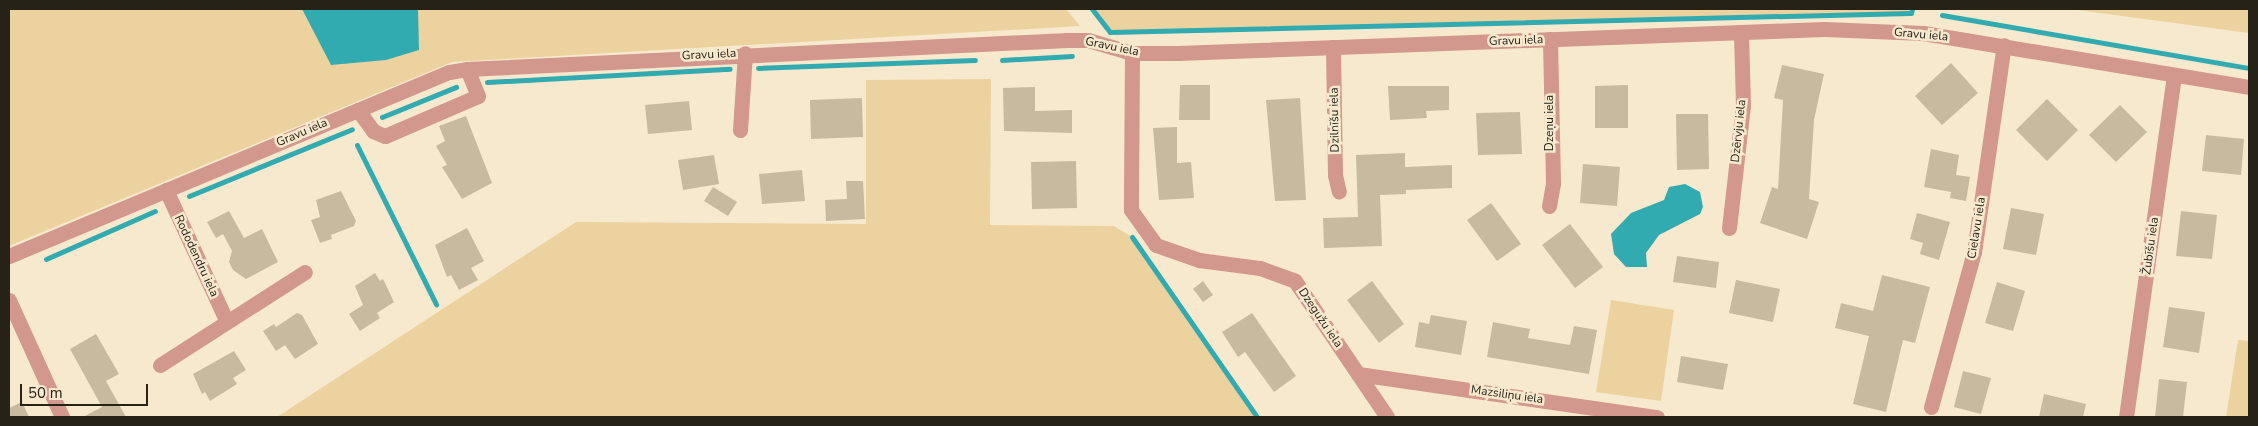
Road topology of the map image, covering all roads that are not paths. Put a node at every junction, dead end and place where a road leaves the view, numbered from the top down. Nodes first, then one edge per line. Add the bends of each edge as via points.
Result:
1 (1741, 33) junction
2 (1550, 39) junction
3 (2004, 45) junction
4 (1334, 47) junction
5 (745, 53) junction
6 (1132, 53) junction
7 (468, 69) junction
8 (2174, 75) junction
9 (2249, 87) edge
10 (358, 110) junction
11 (740, 130) dead end
12 (166, 190) junction
13 (1340, 192) dead end
14 (1549, 206) dead end
15 (1729, 228) dead end
16 (9, 256) edge
17 (305, 272) dead end
18 (9, 300) edge
19 (227, 322) junction
20 (160, 365) dead end
21 (1358, 374) junction
22 (1931, 407) dead end
23 (62, 417) edge
24 (1387, 417) edge
25 (1657, 417) edge
26 (2126, 417) edge

1 - 2 street, Gravu iela
1 - 3 street, Gravu iela via 1824,29 1923,33
1 - 15 street, Dzērvju iela via 1743,104
2 - 4 street, Gravu iela
2 - 14 street, Dzeņu iela via 1553,183
3 - 8 street, Gravu iela
3 - 22 street, Cielavu iela via 1974,252
4 - 6 street, Gravu iela
4 - 13 street, Dzilnīšu iela via 1335,175
5 - 6 street, Gravu iela via 1066,40 1088,40
5 - 7 street, Gravu iela
5 - 11 street
6 - 21 street, Dzegužu iela via 1131,210 1156,245 1199,260 1260,268 1295,281
7 - 10 street, Gravu iela via 449,72
7 - 10 street via 478,96 385,136 373,131
8 - 9 street, Gravu iela
8 - 26 street, Žubīšu iela
10 - 12 street, Gravu iela
12 - 16 street, Gravu iela
12 - 19 street, Rododendru iela
17 - 19 street
18 - 23 street
19 - 20 street
21 - 24 street, Dzegužu iela
21 - 25 street, Mazsiliņu iela

